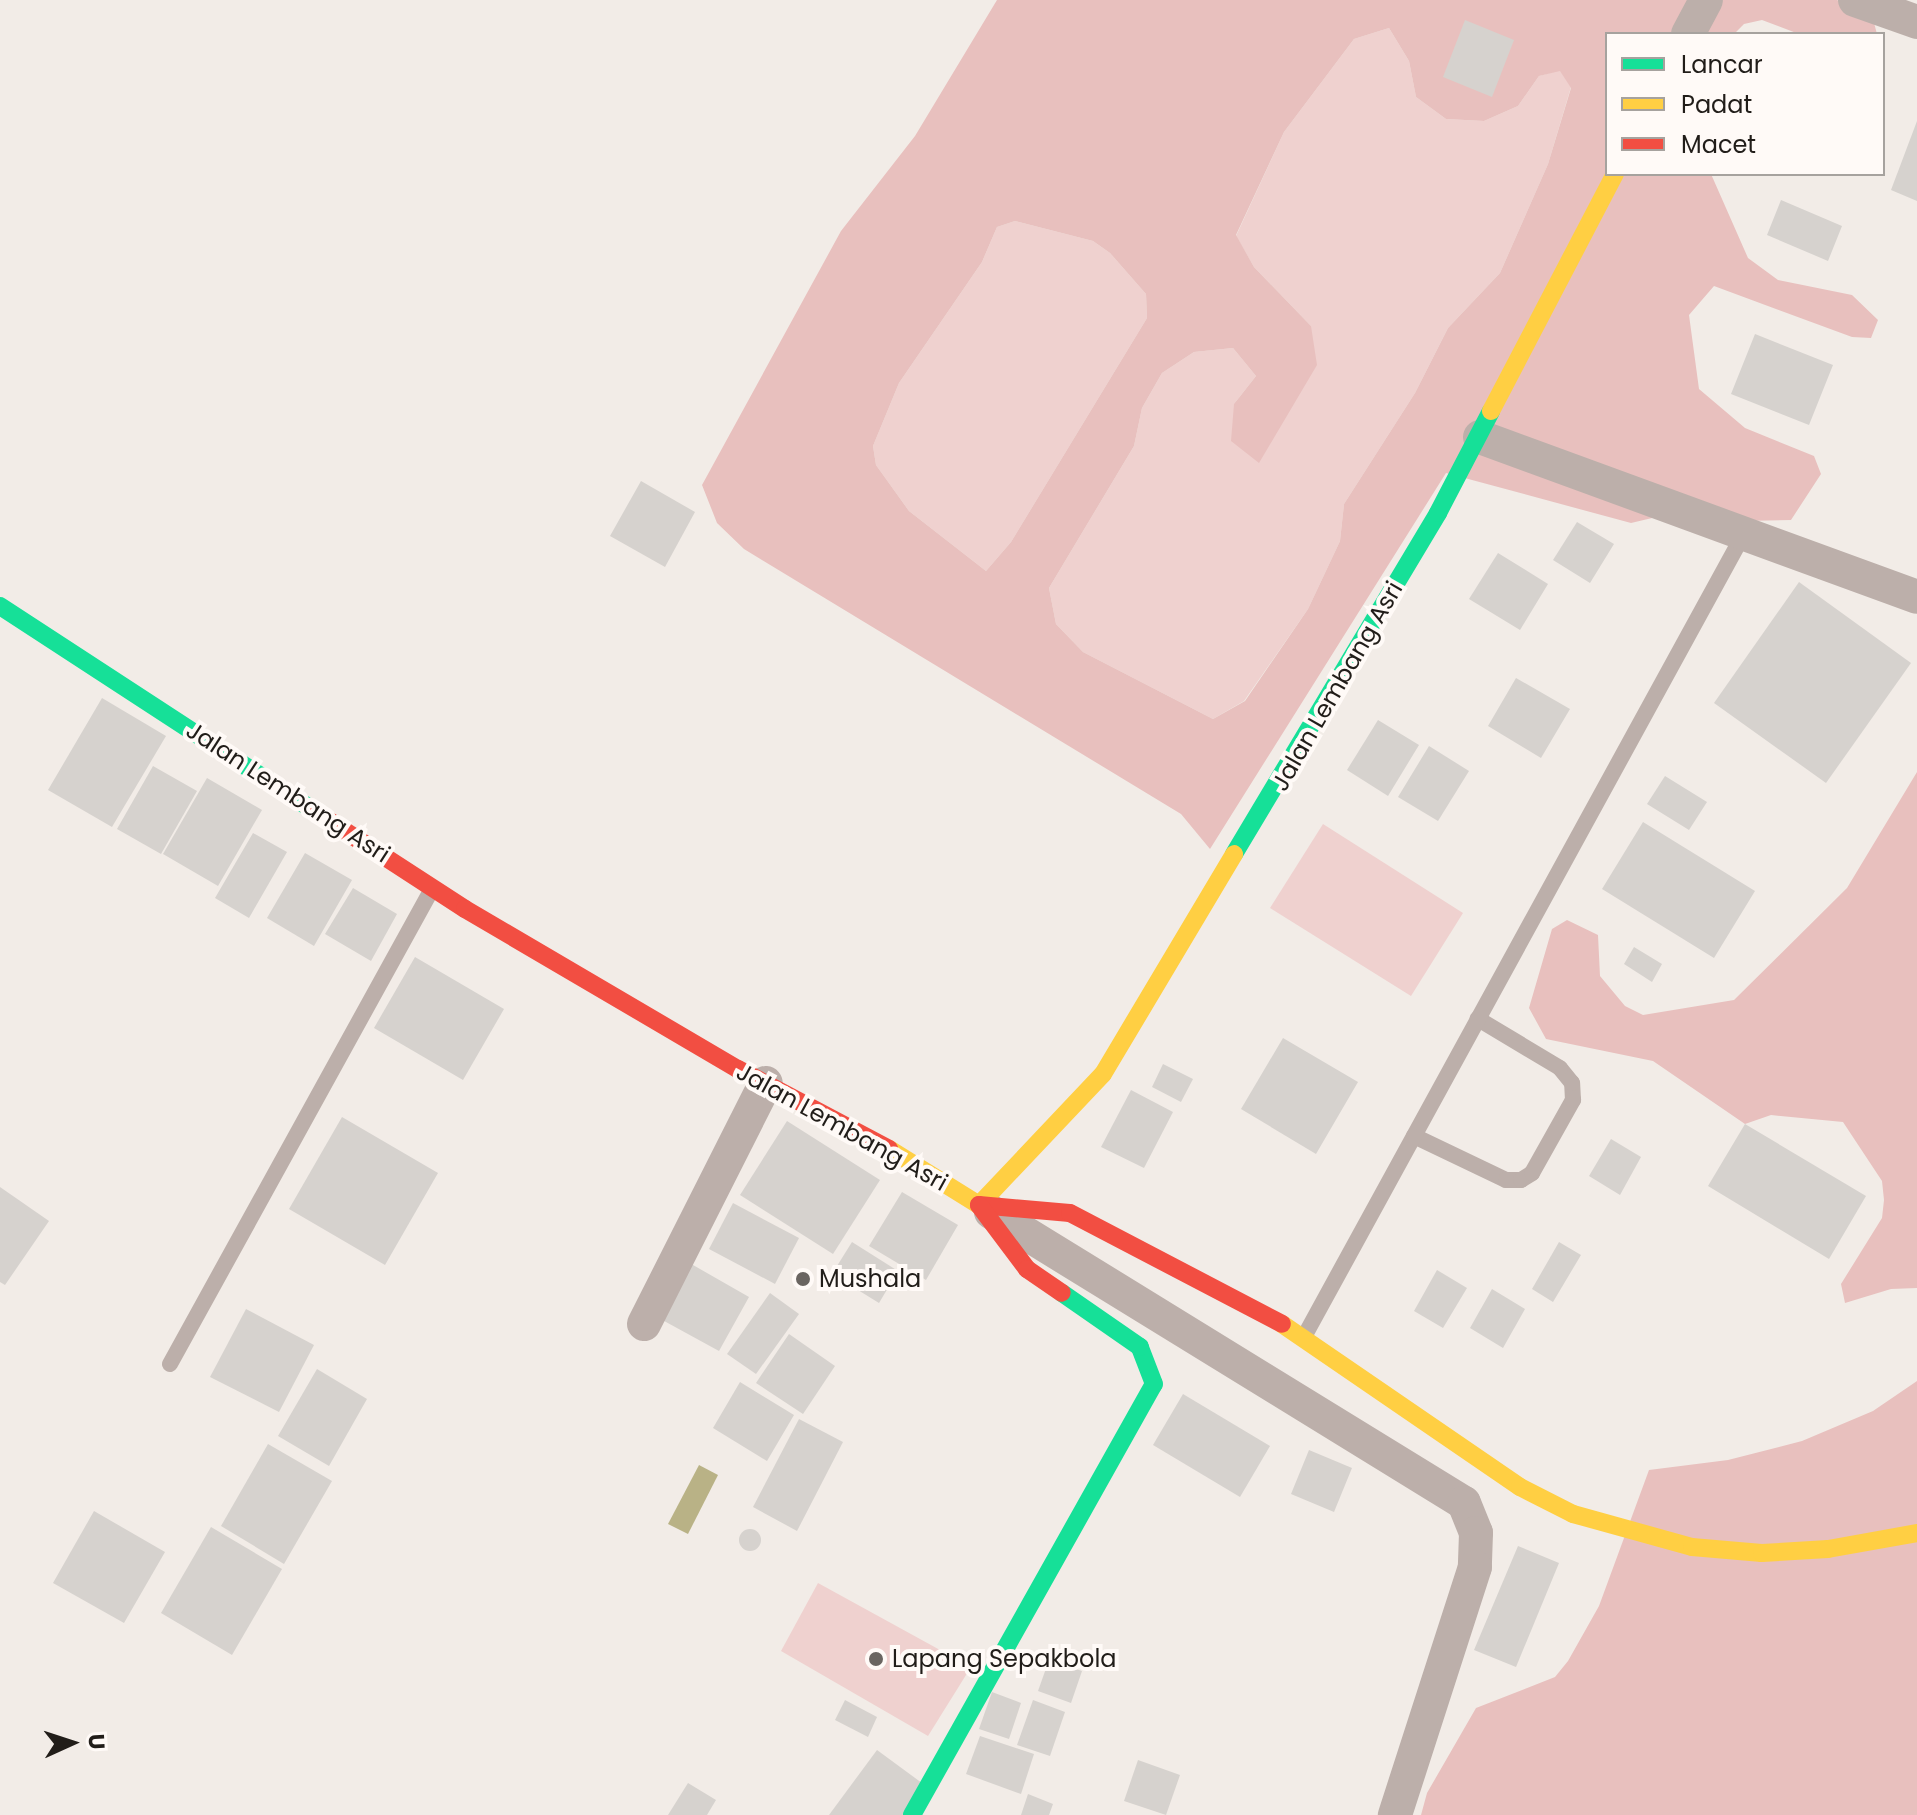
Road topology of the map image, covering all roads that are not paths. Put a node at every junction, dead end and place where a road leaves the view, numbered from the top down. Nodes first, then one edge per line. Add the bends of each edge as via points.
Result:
1 (1706, 0) edge
2 (1855, 0) edge
3 (1917, 22) edge
4 (1689, 32) edge
5 (1614, 176) edge
6 (1480, 437) junction
7 (1742, 537) junction
8 (1917, 597) edge
9 (0, 606) edge
10 (433, 888) junction
11 (1478, 1019) junction
12 (766, 1083) junction
13 (1414, 1136) junction
14 (979, 1205) junction
15 (644, 1324) dead end
16 (1305, 1336) junction
17 (170, 1364) dead end
18 (1916, 1537) edge
19 (1864, 1542) joint
20 (912, 1815) edge
21 (1395, 1815) edge

1 - 4 street
2 - 3 street
5 - 6 street, Jalan Lembang Asri
6 - 7 street
6 - 14 street, Jalan Lembang Asri via 1312,729 1103,1074
7 - 8 street
7 - 11 lane
9 - 10 street, Jalan Lembang Asri
10 - 12 street, Jalan Lembang Asri
10 - 17 lane
11 - 13 lane
11 - 13 lane via 1560,1068 1572,1083 1573,1100 1532,1173 1521,1180 1506,1180
12 - 14 street, Jalan Lembang Asri via 877,1141
12 - 15 street
13 - 16 lane
14 - 16 street via 1070,1213
14 - 20 street via 1027,1269 1140,1347 1154,1384
14 - 21 street via 1464,1503 1476,1533 1475,1567
16 - 19 street via 1520,1487 1573,1514 1692,1547 1762,1553
18 - 19 street

